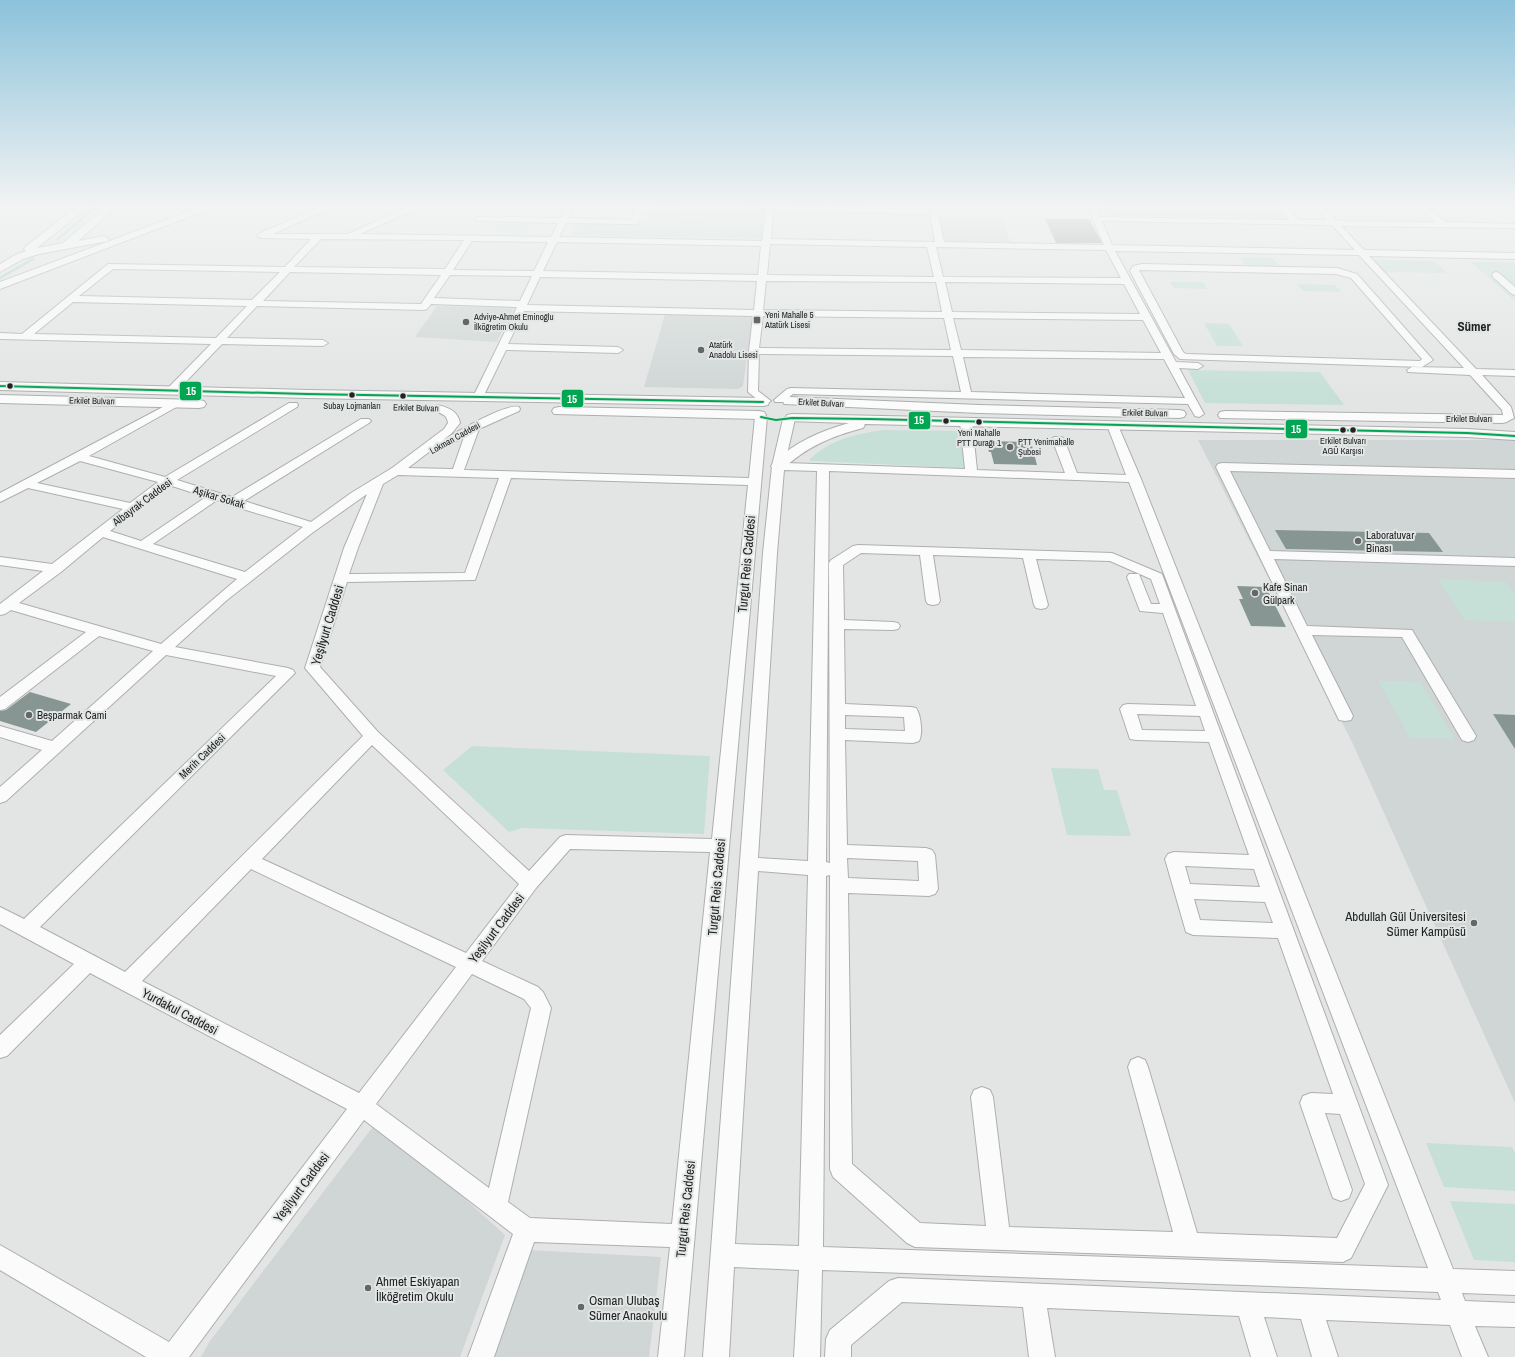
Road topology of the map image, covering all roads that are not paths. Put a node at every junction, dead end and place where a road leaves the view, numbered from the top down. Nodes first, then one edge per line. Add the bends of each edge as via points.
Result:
1 (35, 269) edge
2 (44, 269) edge
3 (107, 269) edge
4 (257, 269) edge
5 (449, 269) edge
6 (539, 269) edge
7 (763, 269) edge
8 (939, 269) edge
9 (1121, 269) edge
10 (1136, 269) edge
11 (1257, 269) edge
12 (1378, 269) edge
13 (287, 270) junction
14 (447, 272) junction
15 (537, 274) junction
16 (1496, 275) dead end
17 (762, 278) junction
18 (940, 279) junction
19 (1127, 281) junction
20 (4, 284) edge
21 (1515, 292) edge
22 (71, 299) junction
23 (428, 301) junction
24 (255, 303) junction
25 (522, 306) junction
26 (758, 313) junction
27 (948, 315) junction
28 (1389, 315) junction
29 (1422, 316) junction
30 (1146, 317) junction
31 (0, 336) edge
32 (24, 337) junction
33 (219, 341) junction
34 (323, 343) dead end
35 (502, 347) junction
36 (618, 350) dead end
37 (754, 350) junction
38 (957, 353) junction
39 (1169, 360) junction
40 (1473, 372) junction
41 (1515, 372) edge
42 (0, 386) edge
43 (172, 390) junction
44 (967, 396) junction
45 (478, 397) junction
46 (0, 399) edge
47 (1191, 401) junction
48 (176, 403) junction
49 (293, 406) junction
50 (437, 408) junction
51 (515, 409) junction
52 (775, 409) junction
53 (1199, 414) junction
54 (1511, 419) edge
55 (887, 420) junction
56 (365, 421) dead end
57 (966, 422) junction
58 (1114, 425) junction
59 (474, 427) junction
60 (1515, 435) edge
61 (1058, 439) dead end
62 (79, 457) junction
63 (778, 466) junction
64 (823, 468) junction
65 (396, 471) junction
66 (458, 473) junction
67 (972, 473) junction
68 (506, 474) junction
69 (1515, 474) edge
70 (1072, 477) junction
71 (1134, 479) junction
72 (167, 482) junction
73 (378, 482) junction
74 (754, 482) junction
75 (24, 484) junction
76 (2, 494) edge
77 (215, 496) junction
78 (233, 502) junction
79 (134, 508) junction
80 (312, 526) junction
81 (102, 533) junction
82 (143, 545) junction
83 (926, 551) junction
84 (1029, 555) junction
85 (1266, 555) junction
86 (0, 561) edge
87 (1515, 562) edge
88 (56, 569) junction
89 (246, 577) junction
90 (1134, 577) dead end
91 (341, 578) junction
92 (933, 601) dead end
93 (1041, 605) dead end
94 (5, 608) edge
95 (1168, 609) junction
96 (836, 624) junction
97 (893, 626) dead end
98 (97, 630) junction
99 (1302, 630) junction
100 (164, 650) junction
101 (312, 668) junction
102 (288, 673) junction
103 (0, 705) edge
104 (837, 709) junction
105 (1205, 711) junction
106 (1345, 716) dead end
107 (0, 731) edge
108 (837, 734) junction
109 (372, 736) junction
110 (1468, 736) dead end
111 (1215, 737) junction
112 (54, 748) junction
113 (0, 797) edge
114 (720, 846) junction
115 (248, 860) junction
116 (1260, 862) junction
117 (749, 864) junction
118 (833, 869) junction
119 (530, 883) junction
120 (1183, 891) junction
121 (1272, 895) junction
122 (1, 918) edge
123 (26, 928) junction
124 (1285, 931) junction
125 (88, 962) junction
126 (469, 964) junction
127 (127, 983) junction
128 (0, 1049) edge
129 (1138, 1067) dead end
130 (982, 1097) dead end
131 (1348, 1104) junction
132 (362, 1106) junction
133 (1340, 1190) dead end
134 (496, 1207) junction
135 (526, 1230) junction
136 (683, 1236) junction
137 (999, 1238) junction
138 (1188, 1244) junction
139 (723, 1255) junction
140 (0, 1257) edge
141 (811, 1258) junction
142 (1446, 1280) junction
143 (1515, 1282) edge
144 (1033, 1295) junction
145 (1248, 1304) junction
146 (1309, 1306) junction
147 (1458, 1313) junction
148 (1515, 1315) edge
149 (170, 1357) edge
150 (173, 1357) edge
151 (481, 1357) edge
152 (671, 1357) edge
153 (716, 1357) edge
154 (808, 1357) edge
155 (838, 1357) edge
156 (1042, 1357) edge
157 (1264, 1357) edge
158 (1325, 1357) edge
159 (1475, 1357) edge

1 - 20 main road
2 - 20 main road
3 - 22 street
4 - 13 street
5 - 14 street
6 - 15 street
7 - 17 street
8 - 18 street
9 - 19 street
10 - 28 street via 1180,354 1188,357 1422,364 1428,361
11 - 28 street via 1340,271 1354,276
12 - 29 street
13 - 14 street
13 - 24 street
14 - 15 street
14 - 23 street
15 - 17 street
15 - 25 street
16 - 21 street
17 - 18 street
17 - 26 street
18 - 19 street
18 - 27 street
19 - 30 street
22 - 24 street
22 - 32 street
23 - 24 street via 424,307
23 - 25 street
24 - 33 street
25 - 26 street
25 - 35 street
26 - 27 street
26 - 37 street
27 - 30 street
27 - 38 street
28 - 29 street
29 - 40 street
30 - 39 street
31 - 32 street
32 - 33 street
33 - 34 street
33 - 43 street
35 - 36 street
35 - 45 street
37 - 38 street
37 - 52 street via 752,392
38 - 39 street
38 - 44 street
39 - 40 street
39 - 47 street
40 - 41 street
40 - 54 street via 1506,409
42 - 43 main road, Erkilet Bulvarı
43 - 45 main road, Erkilet Bulvarı
44 - 47 street
44 - 52 street via 791,391
45 - 52 main road, Erkilet Bulvarı
46 - 48 main road, Erkilet Bulvarı
47 - 53 street
48 - 49 main road, Erkilet Bulvarı
48 - 62 street
49 - 50 main road, Erkilet Bulvarı
49 - 72 street, Albayrak Caddesi
50 - 51 main road, Erkilet Bulvarı
50 - 65 street via 453,417 451,429
51 - 52 main road, Erkilet Bulvarı
51 - 59 street, Lokman Caddesi
52 - 53 main road, Erkilet Bulvarı via 946,408
52 - 55 main road, Erkilet Bulvarı
52 - 63 street, Turgut Reis Caddesi
52 - 74 street, Turgut Reis Caddesi
53 - 54 main road, Erkilet Bulvarı
54 - 60 main road via 1495,422 1502,431
55 - 57 main road, Erkilet Bulvarı
55 - 63 main road via 858,425 819,437 793,452
56 - 78 street
57 - 58 main road, Erkilet Bulvarı
57 - 67 street
58 - 60 main road, Erkilet Bulvarı
58 - 71 street
59 - 65 street, Lokman Caddesi
59 - 66 street
61 - 70 street
62 - 72 street, Aşikar Sokak
62 - 75 street
63 - 64 street
63 - 117 street, Turgut Reis Caddesi
64 - 67 street
64 - 118 street
65 - 66 street
65 - 73 street
66 - 68 street
67 - 70 street
68 - 74 street
68 - 91 street via 470,577
69 - 85 street via 1222,467
70 - 71 street
71 - 142 street
72 - 77 street, Aşikar Sokak
72 - 79 street, Albayrak Caddesi
73 - 80 street
73 - 91 street, Yeşilyurt Caddesi
74 - 114 street, Turgut Reis Caddesi
75 - 76 street
75 - 79 street
77 - 78 street, Aşikar Sokak
77 - 82 street
78 - 80 street, Aşikar Sokak
79 - 81 street, Albayrak Caddesi
80 - 89 street
81 - 82 street
81 - 88 street, Albayrak Caddesi
82 - 89 street
83 - 84 street
83 - 92 street
83 - 96 street via 858,549 836,563
84 - 93 street
84 - 95 street via 1112,557 1157,577
85 - 87 street
85 - 99 street
86 - 88 street
88 - 94 street, Albayrak Caddesi
89 - 100 street
90 - 95 street via 1145,608
91 - 101 street, Yeşilyurt Caddesi
94 - 98 street
95 - 105 street
96 - 97 street
96 - 104 street
98 - 100 street
98 - 103 street
99 - 106 street
99 - 110 street via 1407,633
100 - 102 street
100 - 112 street
101 - 102 street
101 - 109 street, Yeşilyurt Caddesi
102 - 123 street, Merih Caddesi
104 - 108 street
104 - 108 street via 911,712 913,737
105 - 111 street
105 - 111 street via 1128,709 1136,735
107 - 112 street
108 - 118 street
109 - 115 street
109 - 119 street, Yeşilyurt Caddesi
111 - 116 street
112 - 113 street
114 - 119 street via 566,842
114 - 136 street, Turgut Reis Caddesi
115 - 126 street
115 - 127 street
116 - 120 street via 1174,859
116 - 121 street
117 - 118 street
117 - 139 street, Turgut Reis Caddesi
118 - 137 street via 841,1169 915,1235
118 - 141 street
119 - 126 street, Yeşilyurt Caddesi
120 - 121 street
120 - 124 street via 1193,927
121 - 124 street
122 - 123 street, Yurdakul Caddesi
123 - 125 street, Yurdakul Caddesi
124 - 131 street
125 - 127 street, Yurdakul Caddesi
125 - 128 street
126 - 132 street, Yeşilyurt Caddesi
126 - 134 street via 531,993 541,1008
127 - 132 street, Yurdakul Caddesi
129 - 138 street
130 - 137 street
131 - 133 street via 1311,1103
131 - 138 street via 1377,1185 1343,1250
132 - 134 street, Yurdakul Caddesi
132 - 150 street, Yeşilyurt Caddesi
134 - 135 street, Yurdakul Caddesi
135 - 136 street
135 - 151 street
136 - 152 street, Turgut Reis Caddesi
137 - 138 street
139 - 141 street
139 - 153 street, Turgut Reis Caddesi
140 - 149 street
141 - 142 street
141 - 154 street
142 - 143 street
142 - 147 street
144 - 145 street
144 - 155 street via 898,1290 839,1339
144 - 156 street
145 - 146 street
145 - 157 street
146 - 147 street
146 - 158 street
147 - 148 street
147 - 159 street

